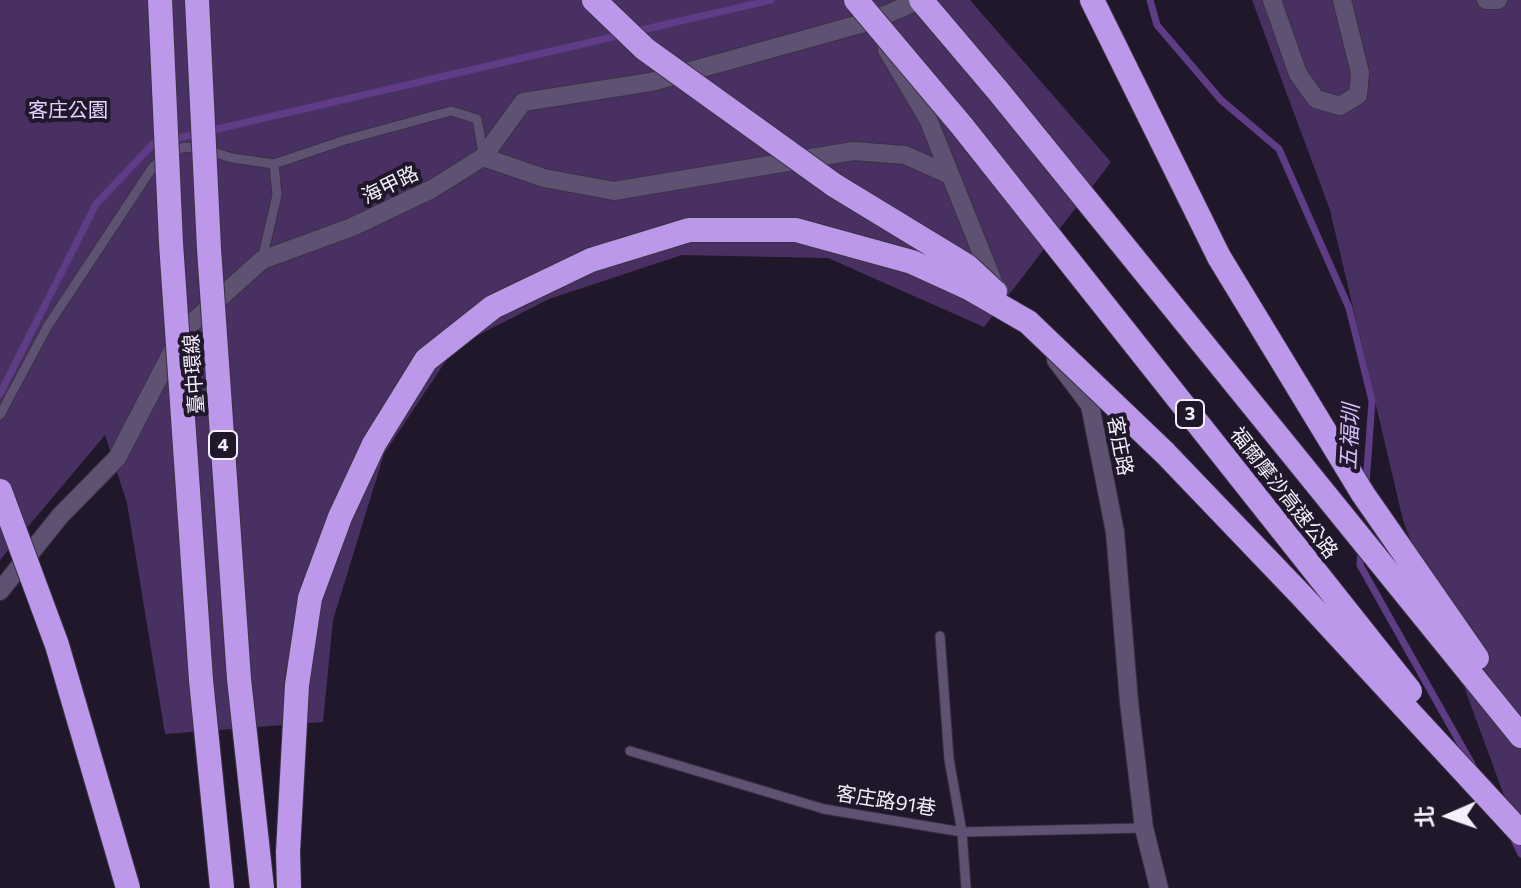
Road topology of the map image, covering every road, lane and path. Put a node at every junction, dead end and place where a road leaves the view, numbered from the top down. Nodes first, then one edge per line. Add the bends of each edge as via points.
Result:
1 (160, 0) edge
2 (197, 0) edge
3 (594, 0) edge
4 (856, 0) edge
5 (920, 0) edge
6 (1092, 0) edge
7 (1272, 0) edge
8 (1342, 0) edge
9 (1486, 0) edge
10 (1498, 0) edge
11 (871, 21) junction
12 (483, 157) junction
13 (274, 164) junction
14 (950, 175) junction
15 (262, 260) junction
16 (1028, 322) junction
17 (0, 415) edge
18 (0, 491) edge
19 (0, 591) edge
20 (940, 636) dead end
21 (1521, 723) edge
22 (1521, 736) edge
23 (630, 751) dead end
24 (1144, 828) junction
25 (962, 832) junction
26 (1521, 832) edge
27 (128, 888) edge
28 (222, 888) edge
29 (262, 888) edge
30 (289, 888) edge
31 (966, 888) edge
32 (1159, 888) edge

1 - 28 highway, 臺中環線 / 4, bridge via 200,665
2 - 29 highway, 臺中環線 / 4, bridge via 238,663
3 - 16 highway, bridge via 645,49 834,185 967,266
4 - 26 highway, 福爾摩沙高速公路 / 3, bridge via 962,126
5 - 11 street, 海甲路
5 - 22 highway, 福爾摩沙高速公路
6 - 21 highway via 1219,257 1363,494
7 - 8 street via 1298,74 1316,99 1340,106 1358,95 1360,73
9 - 10 street
11 - 12 street, 海甲路 via 651,82 523,102
11 - 14 street, 客庄路 via 928,119
12 - 13 lane via 477,119 451,111
12 - 14 street via 544,178 614,191 853,151 905,155
12 - 15 street, 海甲路 via 432,189 352,227
13 - 15 lane via 277,195
13 - 17 lane via 184,147 167,154 152,168 47,327
14 - 24 street, 客庄路 via 994,284 1090,405 1115,532
15 - 19 street, 海甲路 via 183,331 117,458 60,516
16 - 26 highway, bridge via 1165,453
16 - 30 highway, bridge via 912,262 796,230 689,230 591,260 493,307 426,360 403,396 357,480 310,598 297,685
18 - 27 highway, bridge via 57,645
20 - 25 lane via 949,759
23 - 25 lane, 客庄路91巷 via 824,809
24 - 25 lane, 客庄路91巷
24 - 32 street, 客庄路
25 - 31 lane

